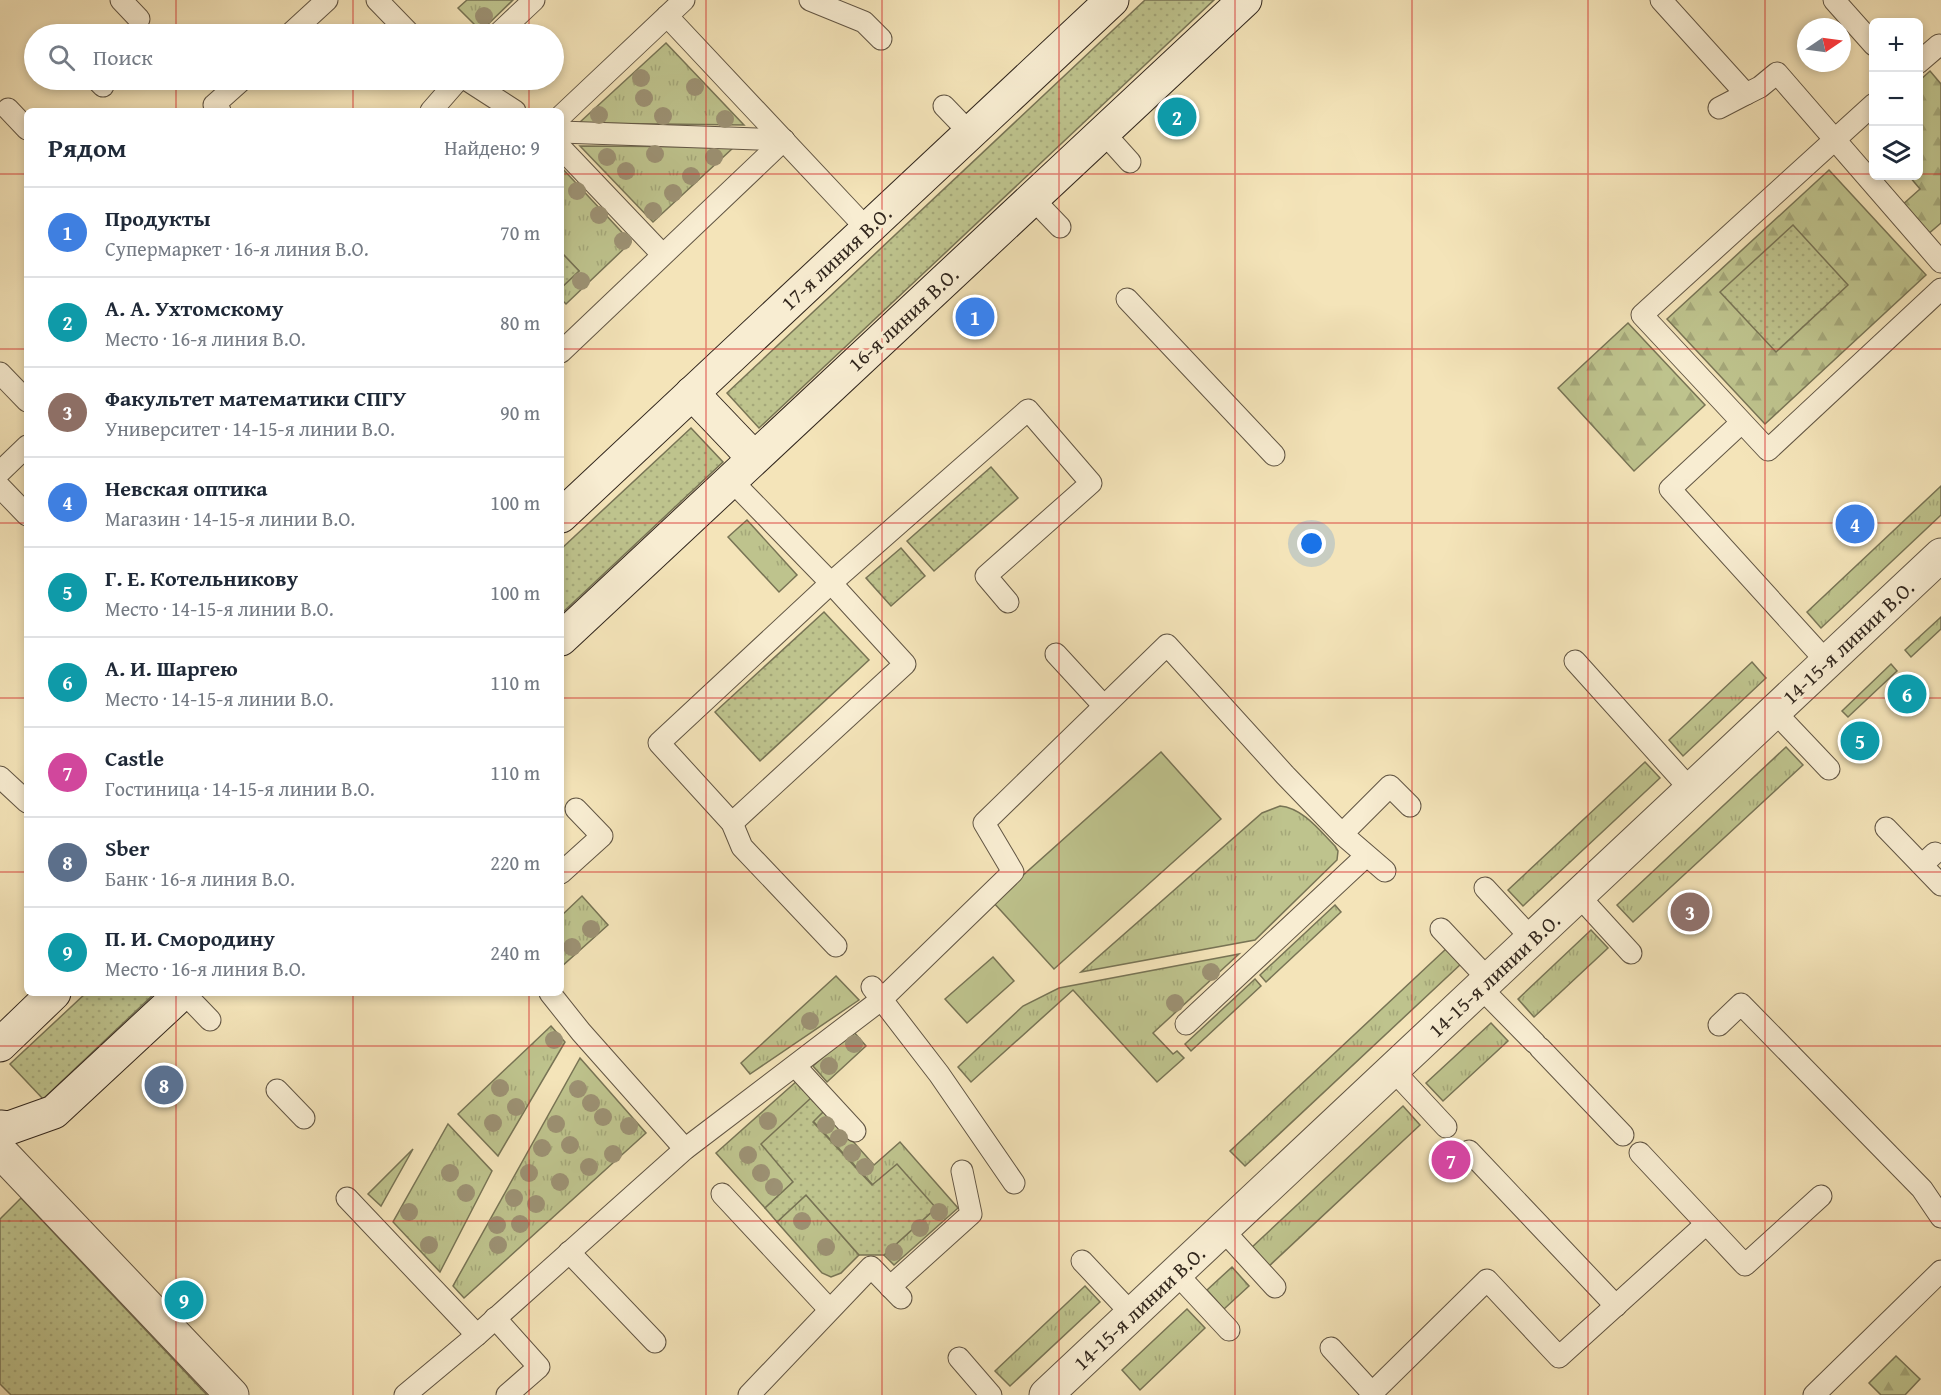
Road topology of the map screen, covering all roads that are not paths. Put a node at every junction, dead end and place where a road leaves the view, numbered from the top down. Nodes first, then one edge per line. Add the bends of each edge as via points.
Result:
1 (121, 0) edge
2 (327, 0) edge
3 (377, 0) edge
4 (534, 0) edge
5 (684, 0) edge
6 (810, 0) edge
7 (1112, 0) edge
8 (1245, 0) edge
9 (1661, 0) edge
10 (1834, 0) edge
11 (667, 16) junction
12 (139, 20) dead end
13 (301, 24) edge
14 (400, 24) edge
15 (509, 24) edge
16 (881, 39) dead end
17 (1869, 39) edge
18 (1941, 47) edge
19 (1923, 59) edge
20 (231, 90) edge
21 (449, 90) edge
22 (482, 90) edge
23 (1746, 94) junction
24 (944, 106) dead end
25 (217, 108) edge
26 (434, 108) edge
27 (510, 108) edge
28 (1719, 108) dead end
29 (8, 109) dead end
30 (1869, 109) edge
31 (564, 113) edge
32 (24, 126) edge
33 (564, 132) edge
34 (1103, 132) junction
35 (970, 133) junction
36 (784, 140) junction
37 (1835, 140) junction
38 (564, 151) edge
39 (1130, 162) dead end
40 (1032, 198) junction
41 (1059, 227) dead end
42 (867, 229) junction
43 (662, 254) junction
44 (1941, 262) edge
45 (1941, 289) edge
46 (1127, 299) dead end
47 (564, 349) edge
48 (0, 373) edge
49 (692, 393) junction
50 (24, 398) edge
51 (1741, 423) junction
52 (24, 449) edge
53 (1274, 455) dead end
54 (754, 458) junction
55 (0, 472) edge
56 (731, 480) junction
57 (0, 487) edge
58 (24, 512) edge
59 (564, 513) edge
60 (1941, 555) edge
61 (831, 583) junction
62 (1008, 602) dead end
63 (564, 636) edge
64 (1056, 654) dead end
65 (1575, 661) dead end
66 (1827, 662) junction
67 (1103, 705) junction
68 (1774, 711) junction
69 (1829, 769) dead end
70 (0, 777) edge
71 (1691, 790) junction
72 (24, 799) edge
73 (1410, 806) dead end
74 (576, 809) dead end
75 (732, 824) junction
76 (1886, 828) dead end
77 (1341, 834) junction
78 (1366, 856) junction
79 (564, 870) edge
80 (1385, 871) dead end
81 (1941, 885) edge
82 (1485, 888) dead end
83 (1578, 895) junction
84 (1441, 929) dead end
85 (1532, 939) junction
86 (836, 946) dead end
87 (1631, 953) dead end
88 (1484, 983) junction
89 (877, 993) junction
90 (51, 996) edge
91 (180, 996) edge
92 (186, 996) edge
93 (552, 996) edge
94 (210, 1020) dead end
95 (1186, 1024) dead end
96 (1719, 1025) dead end
97 (0, 1045) edge
98 (796, 1066) junction
99 (1393, 1070) junction
100 (277, 1090) dead end
101 (304, 1118) dead end
102 (0, 1127) edge
103 (1446, 1127) dead end
104 (855, 1131) dead end
105 (1623, 1135) dead end
106 (685, 1149) junction
107 (0, 1151) edge
108 (1469, 1151) dead end
109 (1640, 1153) dead end
110 (962, 1171) dead end
111 (1014, 1183) dead end
112 (722, 1194) dead end
113 (1821, 1196) dead end
114 (347, 1198) dead end
115 (1941, 1217) edge
116 (1706, 1224) junction
117 (1223, 1230) junction
118 (569, 1252) junction
119 (1082, 1261) dead end
120 (1941, 1271) edge
121 (1176, 1273) junction
122 (1275, 1287) dead end
123 (1616, 1306) junction
124 (829, 1309) junction
125 (1132, 1314) junction
126 (495, 1318) junction
127 (1229, 1330) dead end
128 (477, 1335) junction
129 (655, 1342) dead end
130 (1331, 1348) dead end
131 (959, 1358) dead end
132 (1373, 1394) edge
133 (232, 1395) edge
134 (405, 1395) edge
135 (507, 1395) edge
136 (749, 1395) edge
137 (992, 1395) edge
138 (1046, 1395) edge
139 (1814, 1395) edge

1 - 12 lane
2 - 13 lane
3 - 14 lane
4 - 15 lane
5 - 11 lane
6 - 16 lane via 864,22
7 - 35 street, 17-я линия В.О.
8 - 34 street, 16-я линия В.О.
9 - 23 lane
10 - 17 lane
11 - 31 lane
11 - 36 lane
18 - 19 lane
20 - 25 lane via 214,105
21 - 26 lane
22 - 27 lane
23 - 28 lane
23 - 37 lane via 1777,73
24 - 35 lane
29 - 32 lane
30 - 37 lane
33 - 36 lane
34 - 39 lane
34 - 40 street, 16-я линия В.О.
35 - 42 street, 17-я линия В.О.
36 - 42 lane
36 - 43 lane
37 - 44 lane
37 - 51 lane via 1642,315
38 - 43 lane
40 - 41 lane
40 - 54 street, 16-я линия В.О.
42 - 49 street, 17-я линия В.О.
43 - 47 lane
45 - 51 lane via 1768,450
46 - 53 lane
48 - 50 lane
49 - 54 street
49 - 59 street, 17-я линия В.О.
51 - 66 lane via 1670,489
52 - 55 lane
54 - 56 street, 16-я линия В.О.
56 - 61 lane
56 - 63 street, 16-я линия В.О.
57 - 58 lane
60 - 66 street, 14-15-я линии В.О.
61 - 62 lane via 1028,410 1091,483 986,576
61 - 75 lane via 659,743
61 - 75 lane via 905,664
64 - 67 lane
65 - 71 lane
66 - 68 street, 14-15-я линии В.О.
67 - 77 lane via 1167,645
67 - 89 lane via 984,823 1013,872
68 - 69 lane
68 - 71 street, 14-15-я линии В.О.
70 - 72 lane
71 - 83 street, 14-15-я линии В.О.
73 - 77 lane via 1390,786
74 - 79 lane via 602,836
75 - 86 lane via 742,847
76 - 81 lane via 1928,859
77 - 78 lane
78 - 80 lane
78 - 95 lane
82 - 85 lane
83 - 85 street, 14-15-я линии В.О.
83 - 87 lane
84 - 88 lane
85 - 88 street, 14-15-я линии В.О.
88 - 99 street, 14-15-я линии В.О.
88 - 105 lane
89 - 98 lane
89 - 111 lane
90 - 97 street
91 - 102 street via 54,1112 9,1128
92 - 94 lane
93 - 106 lane
96 - 115 lane via 1741,1005 1922,1190
98 - 104 lane
98 - 106 lane
99 - 103 lane
99 - 117 street, 14-15-я линии В.О.
100 - 101 lane
106 - 118 lane
107 - 133 street
108 - 123 lane
109 - 116 lane
110 - 124 lane via 971,1214 896,1292 871,1267
112 - 124 lane
113 - 116 lane via 1745,1265
114 - 128 lane
116 - 123 lane
117 - 121 street, 14-15-я линии В.О.
117 - 122 lane
118 - 126 lane
118 - 129 lane
119 - 125 lane
120 - 139 lane
121 - 125 street, 14-15-я линии В.О.
121 - 127 lane
123 - 132 lane via 1559,1357 1487,1280
124 - 136 lane
125 - 138 street, 14-15-я линии В.О.
126 - 128 lane
126 - 135 lane via 539,1367
128 - 134 lane
130 - 132 lane
131 - 137 lane

